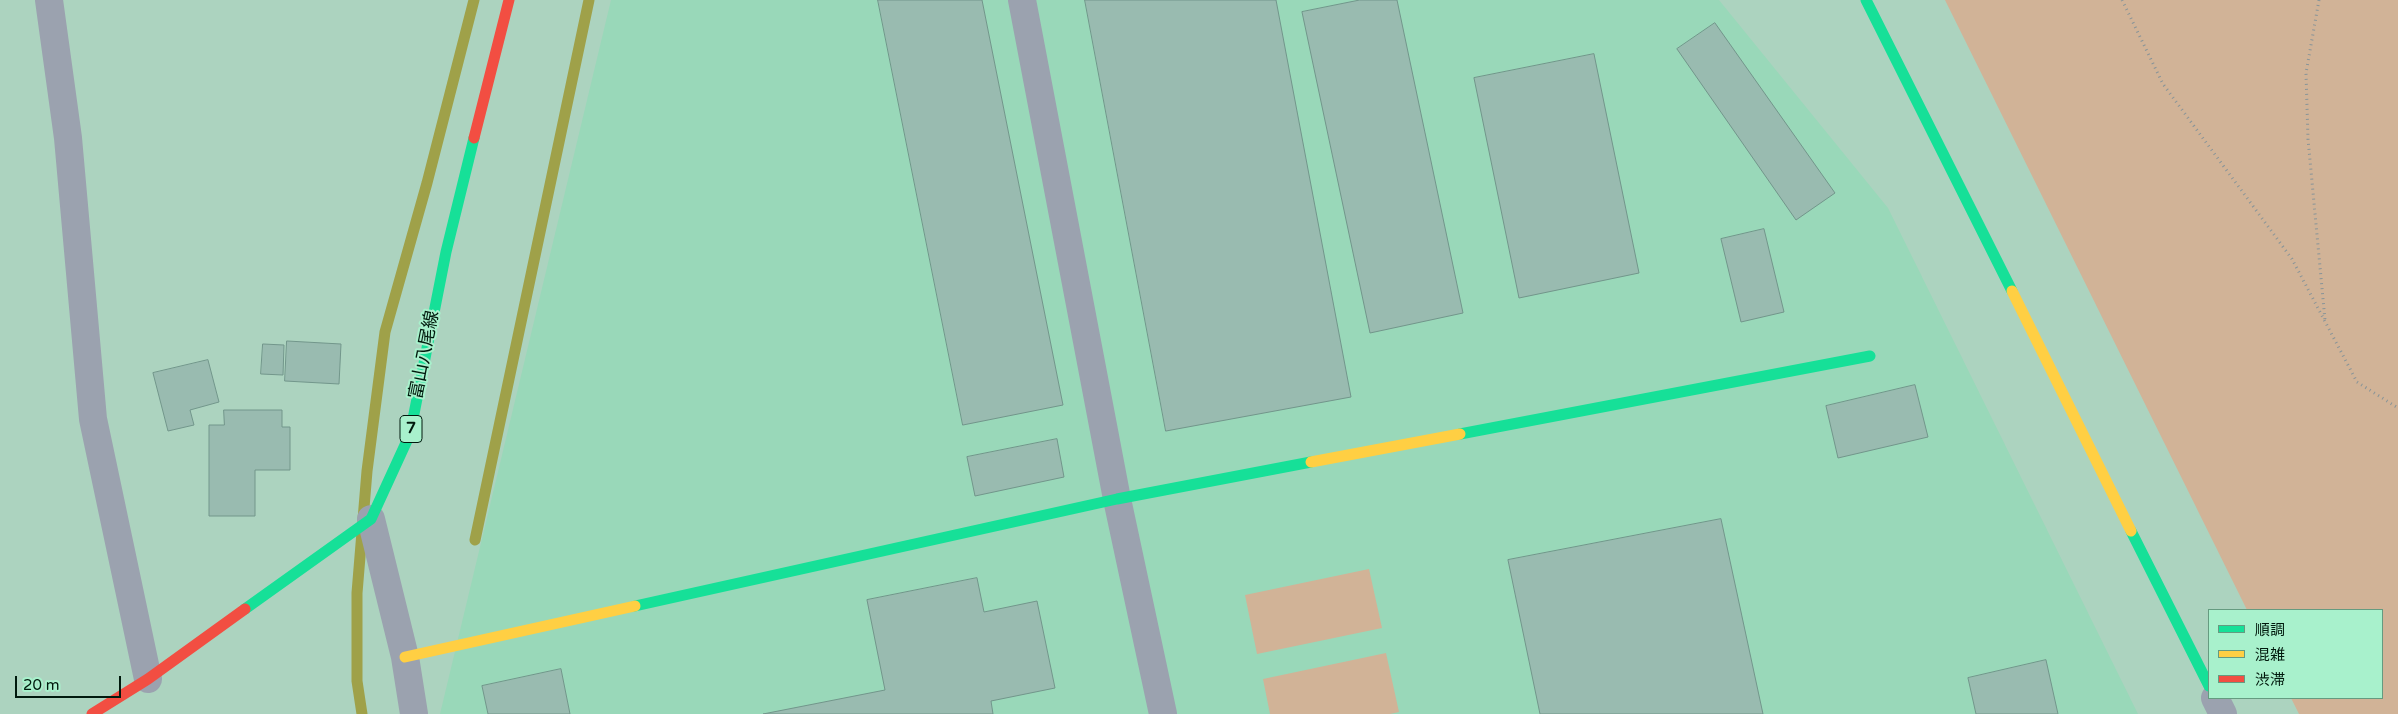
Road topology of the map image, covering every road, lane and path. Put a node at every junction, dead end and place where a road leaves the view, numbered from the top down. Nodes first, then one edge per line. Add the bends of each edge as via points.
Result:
1 (49, 0) edge
2 (509, 0) edge
3 (1022, 0) edge
4 (1866, 0) edge
5 (2122, 0) edge
6 (2319, 0) edge
7 (2325, 322) junction
8 (1870, 356) dead end
9 (2398, 408) edge
10 (1117, 499) junction
11 (371, 520) junction
12 (405, 657) junction
13 (148, 679) junction
14 (2208, 684) edge
15 (2216, 699) edge
16 (92, 714) edge
17 (414, 714) edge
18 (1163, 714) edge
19 (2223, 714) edge

1 - 13 street via 68,138 93,419
2 - 11 street, 富山八尾線 / 7 via 446,252 410,434
3 - 10 street
4 - 14 street
5 - 7 path via 2163,84 2292,259
6 - 7 path via 2306,73 2308,139
7 - 9 path via 2357,382
8 - 10 street
10 - 12 street
10 - 18 street
11 - 12 street
11 - 13 street
12 - 17 street
13 - 16 street
15 - 19 street

